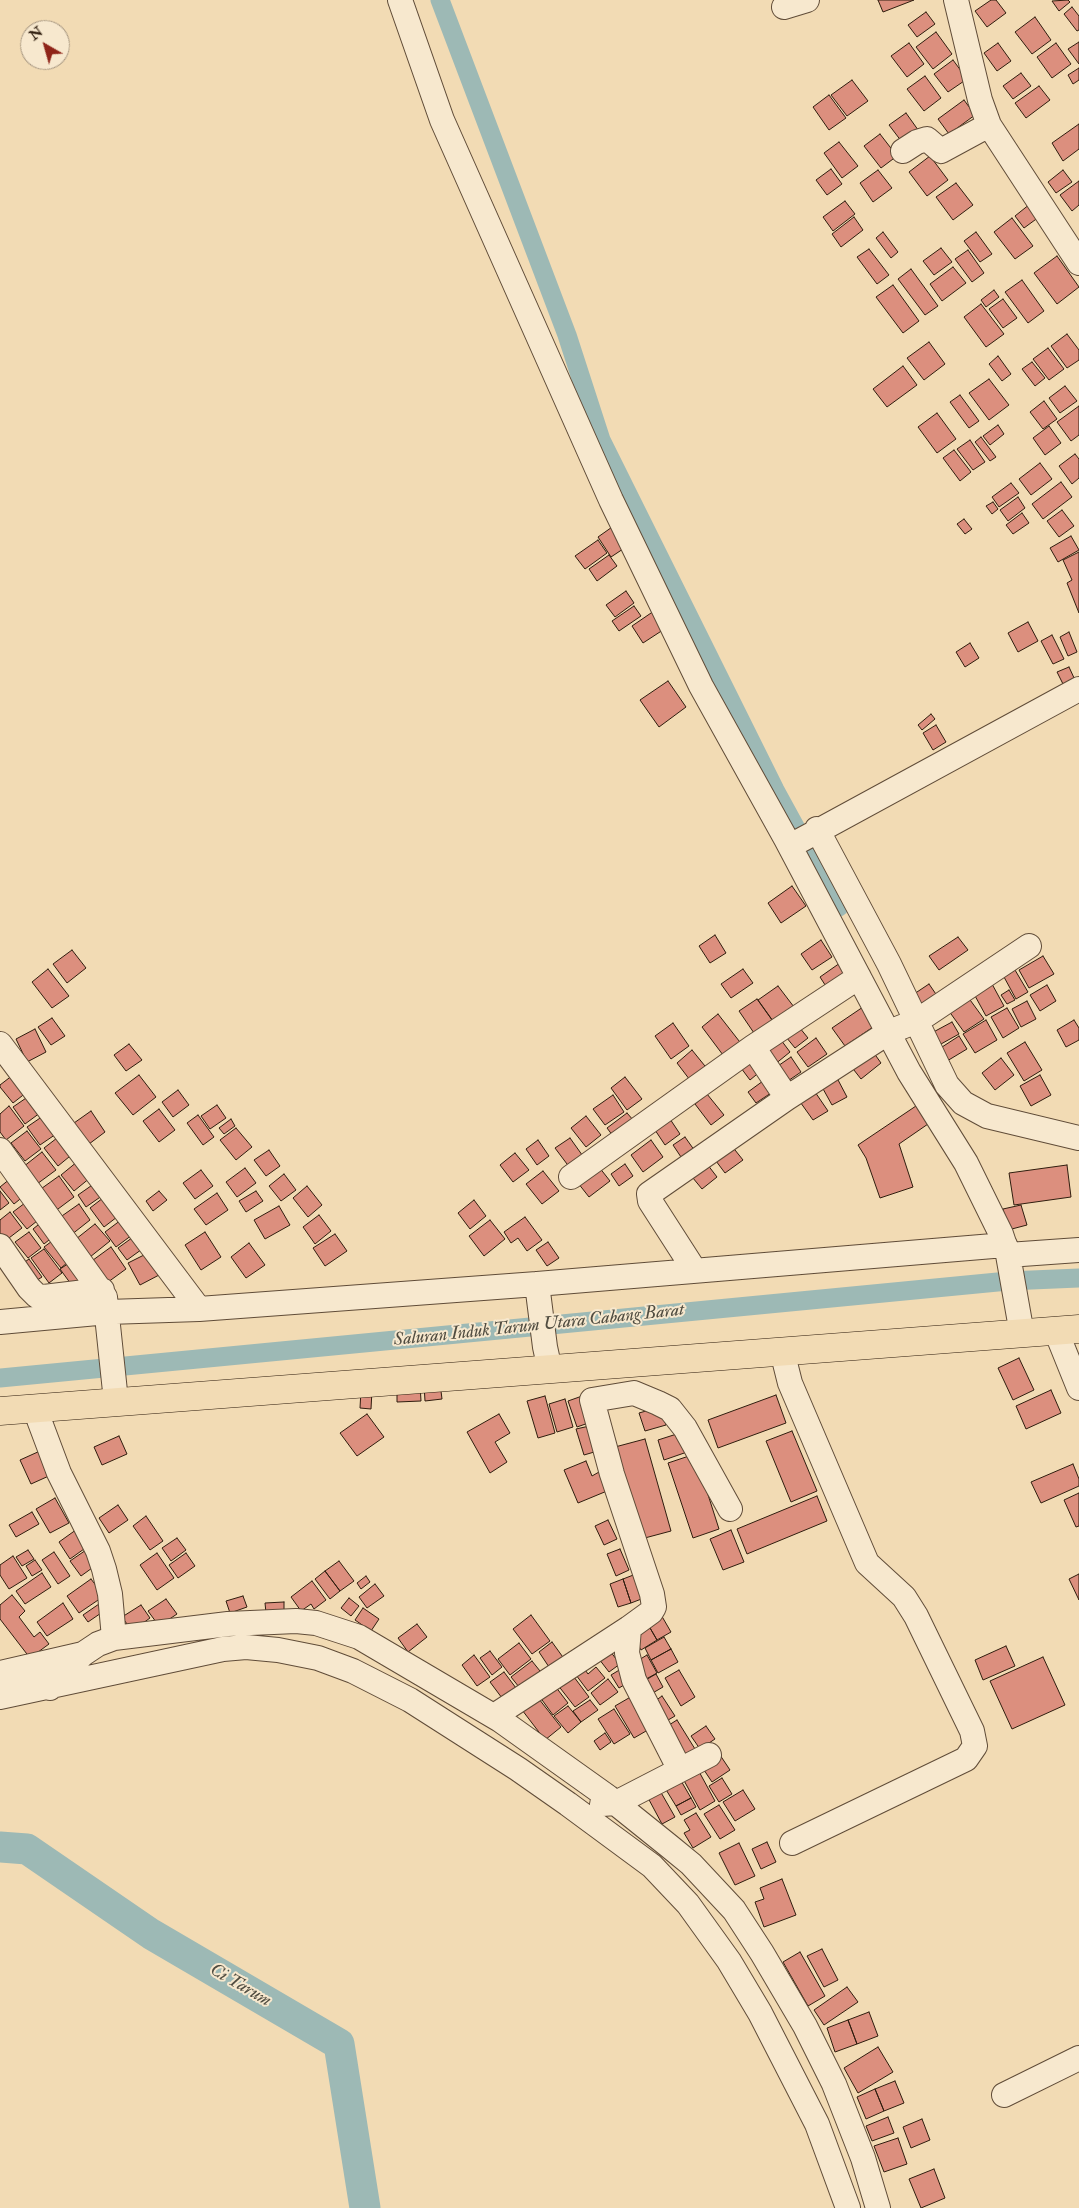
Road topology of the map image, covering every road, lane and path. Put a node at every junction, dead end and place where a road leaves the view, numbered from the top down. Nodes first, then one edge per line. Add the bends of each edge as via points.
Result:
1 (400, 0) edge
2 (807, 0) edge
3 (956, 0) edge
4 (784, 7) dead end
5 (989, 125) junction
6 (903, 151) dead end
7 (1079, 263) edge
8 (1079, 689) edge
9 (806, 836) junction
10 (1029, 946) dead end
11 (859, 977) junction
12 (903, 1027) junction
13 (0, 1044) edge
14 (753, 1047) junction
15 (936, 1093) junction
16 (787, 1098) junction
17 (1079, 1138) edge
18 (0, 1150) edge
19 (571, 1177) dead end
20 (0, 1246) edge
21 (1007, 1250) junction
22 (1079, 1250) edge
23 (696, 1271) junction
24 (538, 1290) junction
25 (106, 1309) junction
26 (199, 1309) junction
27 (0, 1322) edge
28 (1020, 1325) junction
29 (1068, 1330) edge
30 (548, 1359) junction
31 (785, 1365) junction
32 (630, 1379) junction
33 (1079, 1388) edge
34 (115, 1394) junction
35 (34, 1409) junction
36 (0, 1411) edge
37 (730, 1508) dead end
38 (629, 1628) junction
39 (114, 1638) junction
40 (83, 1654) junction
41 (0, 1674) edge
42 (50, 1688) junction
43 (0, 1697) edge
44 (494, 1716) junction
45 (709, 1756) dead end
46 (680, 1770) junction
47 (616, 1803) junction
48 (568, 1804) junction
49 (792, 1843) dead end
50 (1079, 2058) edge
51 (1004, 2095) dead end
52 (848, 2208) edge
53 (878, 2208) edge

1 - 9 street via 442,120 611,500 702,686
2 - 4 street
3 - 5 street
5 - 6 street via 943,151 927,139
5 - 7 street
8 - 9 street
9 - 11 street
9 - 12 street
10 - 12 street
11 - 12 street
11 - 14 street
12 - 15 street
12 - 16 street
13 - 26 street
14 - 16 street
14 - 19 street
15 - 17 street via 987,1116
15 - 21 street
16 - 23 street via 649,1194 650,1201
18 - 25 street
20 - 25 street via 37,1296
21 - 22 street
21 - 23 street
21 - 28 street
23 - 24 street
24 - 26 street
24 - 30 street
25 - 26 street
25 - 27 street
25 - 34 street
28 - 29 main road
28 - 31 main road
29 - 33 street
30 - 32 main road
30 - 34 main road
31 - 32 main road
31 - 49 street via 868,1563 904,1597 916,1616 972,1731 975,1746 966,1759
32 - 37 street via 674,1414
32 - 38 street via 592,1400 654,1605 651,1612
34 - 35 main road
35 - 36 main road
35 - 39 street via 59,1473 98,1551 110,1594
38 - 44 street
38 - 46 street via 627,1653 634,1680
39 - 40 street
39 - 44 street via 258,1622 316,1623 359,1637
40 - 41 street
40 - 42 street
42 - 43 street
42 - 48 street via 223,1649 278,1650 318,1658 353,1671 410,1700
44 - 47 street
45 - 46 street
46 - 47 street
47 - 48 street
47 - 53 street via 713,1886 734,1910 762,1953 805,2026 834,2084 863,2158
48 - 52 street via 652,1866 671,1884 729,1961 760,2013 817,2124
50 - 51 street

